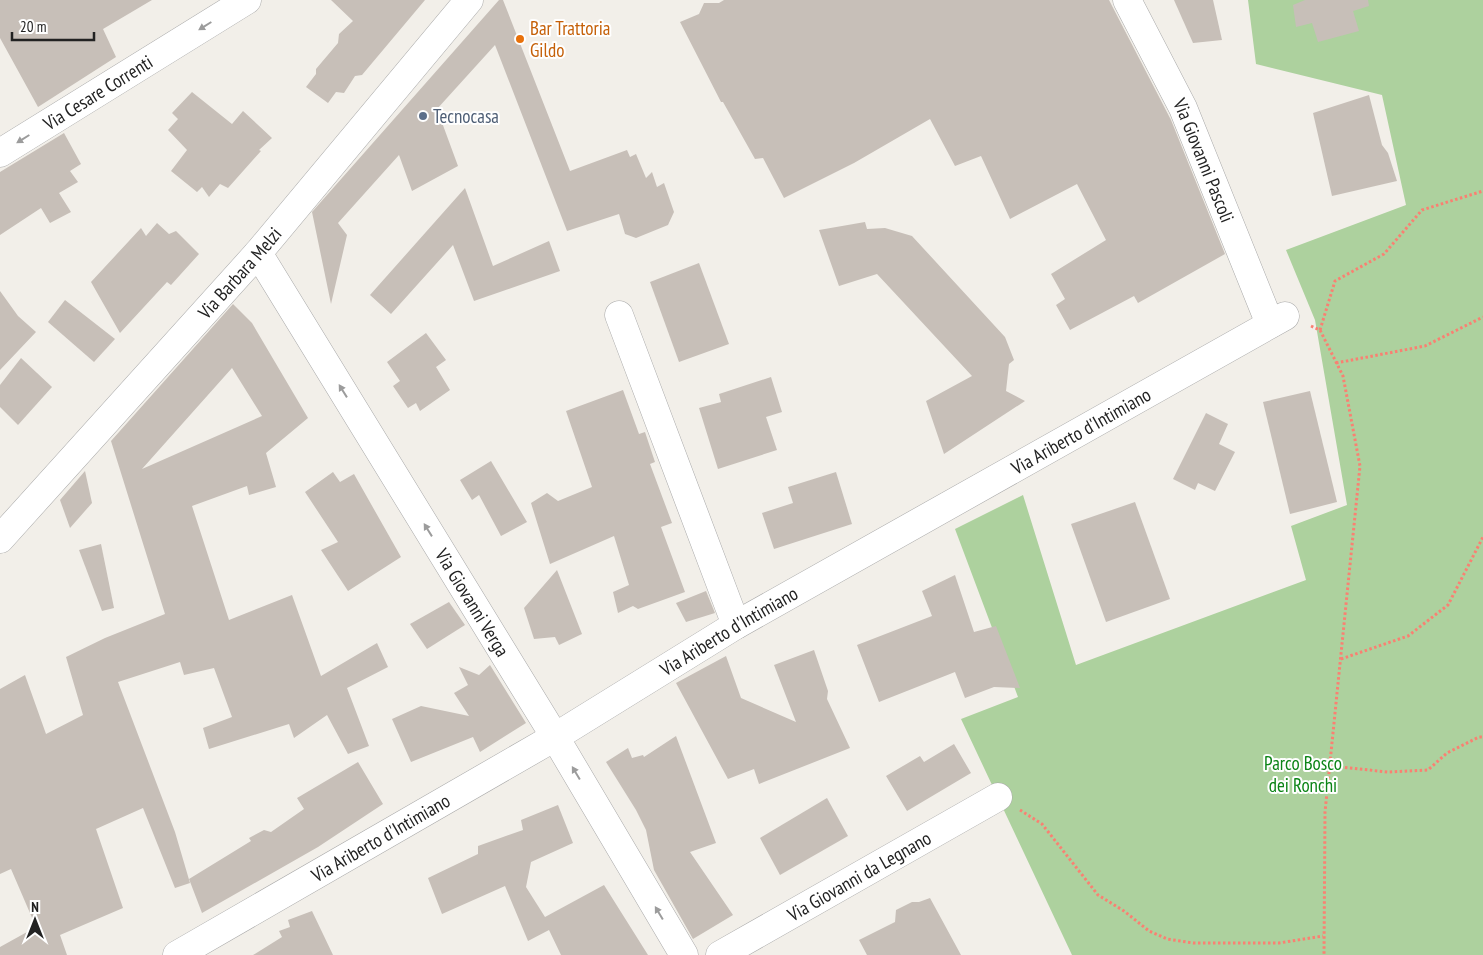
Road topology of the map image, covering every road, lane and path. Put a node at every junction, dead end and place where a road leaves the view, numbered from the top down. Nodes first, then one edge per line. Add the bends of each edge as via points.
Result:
1 (247, 0) edge
2 (469, 0) edge
3 (1127, 0) edge
4 (0, 153) edge
5 (1483, 191) edge
6 (258, 253) junction
7 (619, 315) dead end
8 (1483, 317) edge
9 (1278, 320) junction
10 (1320, 330) junction
11 (1336, 363) junction
12 (1483, 537) edge
13 (0, 539) edge
14 (736, 625) junction
15 (1341, 659) junction
16 (555, 736) junction
17 (1483, 737) edge
18 (1330, 766) junction
19 (998, 797) joint
20 (1323, 936) junction
21 (177, 955) edge
22 (684, 955) edge
23 (720, 955) edge
24 (1324, 955) edge

1 -> 4 street, Via Cesare Correnti
2 - 6 street, Via Barbara Melzi
3 - 9 street, Via Giovanni Pascoli via 1183,108
5 - 10 path via 1422,210 1384,254 1335,281
6 - 13 street, Via Barbara Melzi
16 -> 6 street, Via Giovanni Verga
7 - 14 street
8 - 11 path via 1425,346
9 - 10 path
9 - 14 street, Via Ariberto d'Intimiano
10 - 11 path
11 - 15 path via 1342,376 1360,466
12 - 15 path via 1448,605 1408,636
14 - 16 street, Via Ariberto d'Intimiano
15 - 18 path
16 - 21 street, Via Ariberto d'Intimiano
22 -> 16 street, Via Giovanni Verga
17 - 18 path via 1447,753 1428,770 1388,772
18 - 20 path via 1325,812
19 - 20 path via 1042,824 1098,895 1149,931 1167,939 1194,943 1279,943
19 - 23 street, Via Giovanni da Legnano
20 - 24 path

